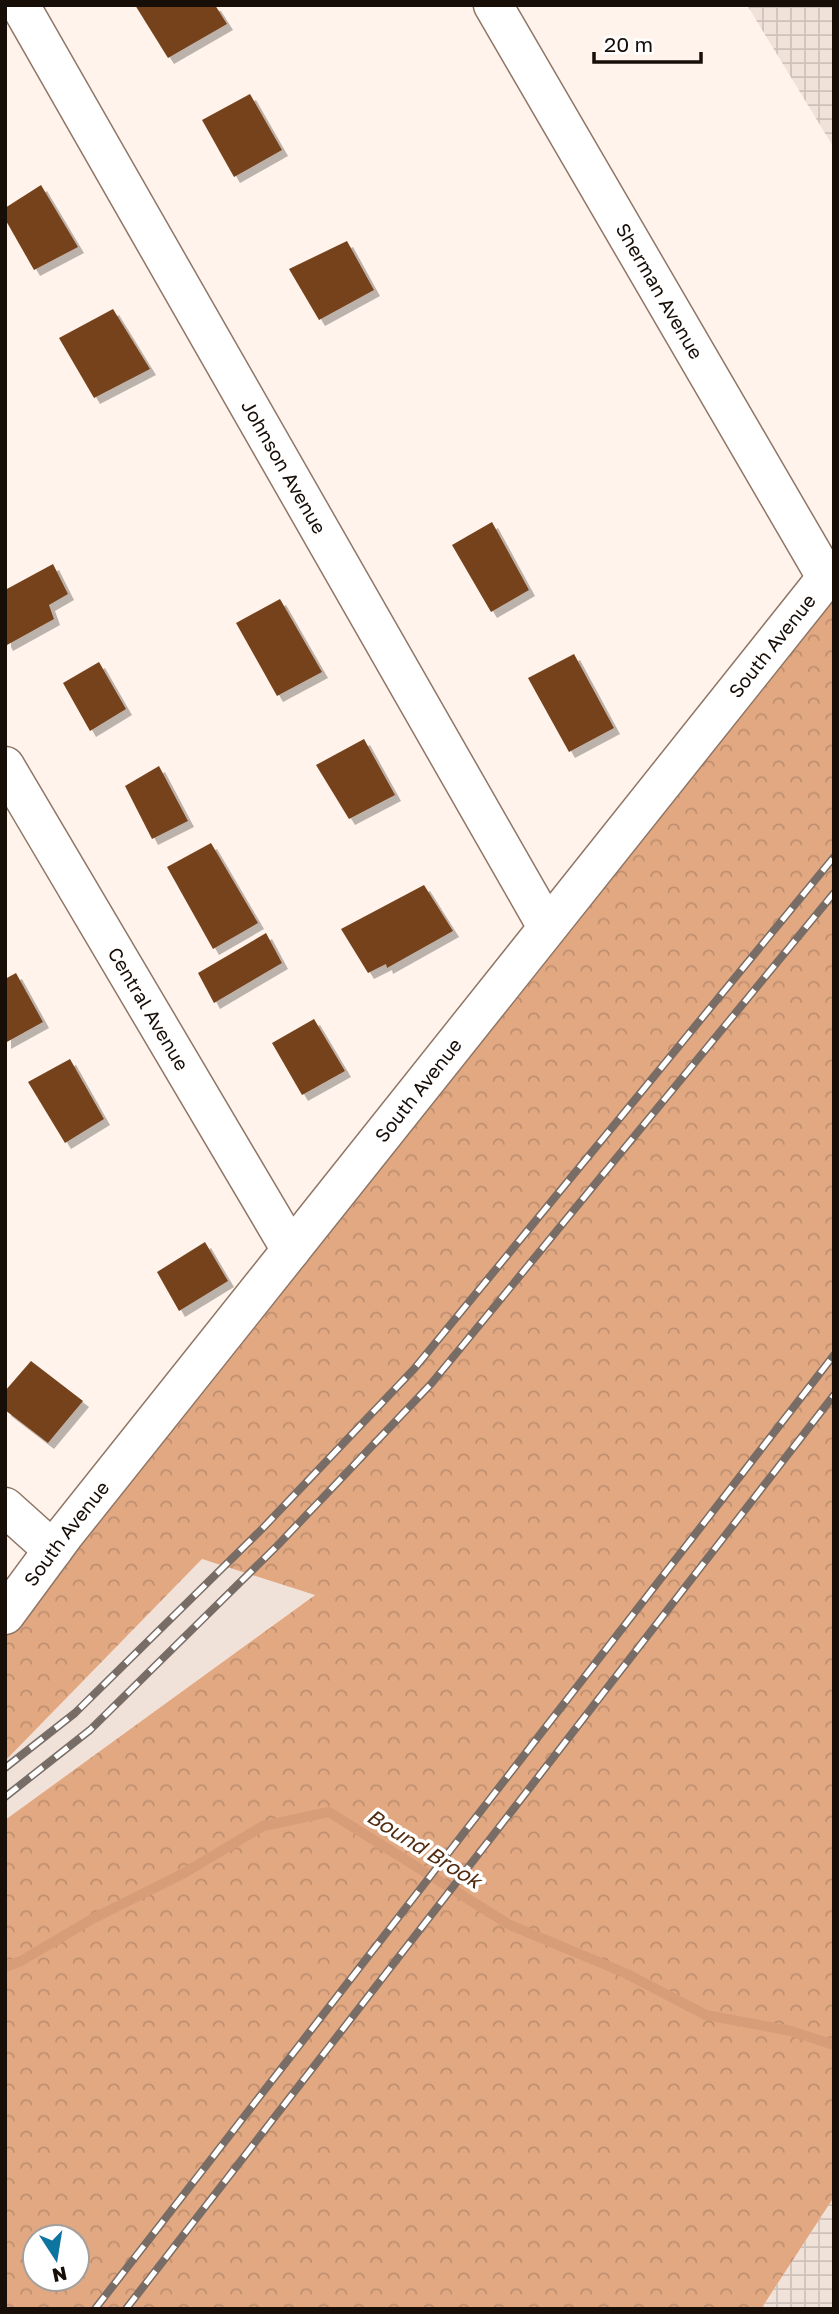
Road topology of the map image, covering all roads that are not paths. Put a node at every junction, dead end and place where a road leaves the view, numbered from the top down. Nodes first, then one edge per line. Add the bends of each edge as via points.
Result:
1 (20, 5) edge
2 (493, 5) edge
3 (830, 573) edge
4 (5, 766) edge
5 (547, 927) junction
6 (291, 1250) junction
7 (5, 1507) edge
8 (53, 1550) junction
9 (5, 1615) edge

1 - 5 street, Johnson Avenue
2 - 3 street, Sherman Avenue
3 - 5 street, South Avenue
4 - 6 street, Central Avenue
5 - 6 street, South Avenue
6 - 8 street, South Avenue
7 - 8 street
8 - 9 street, South Avenue

